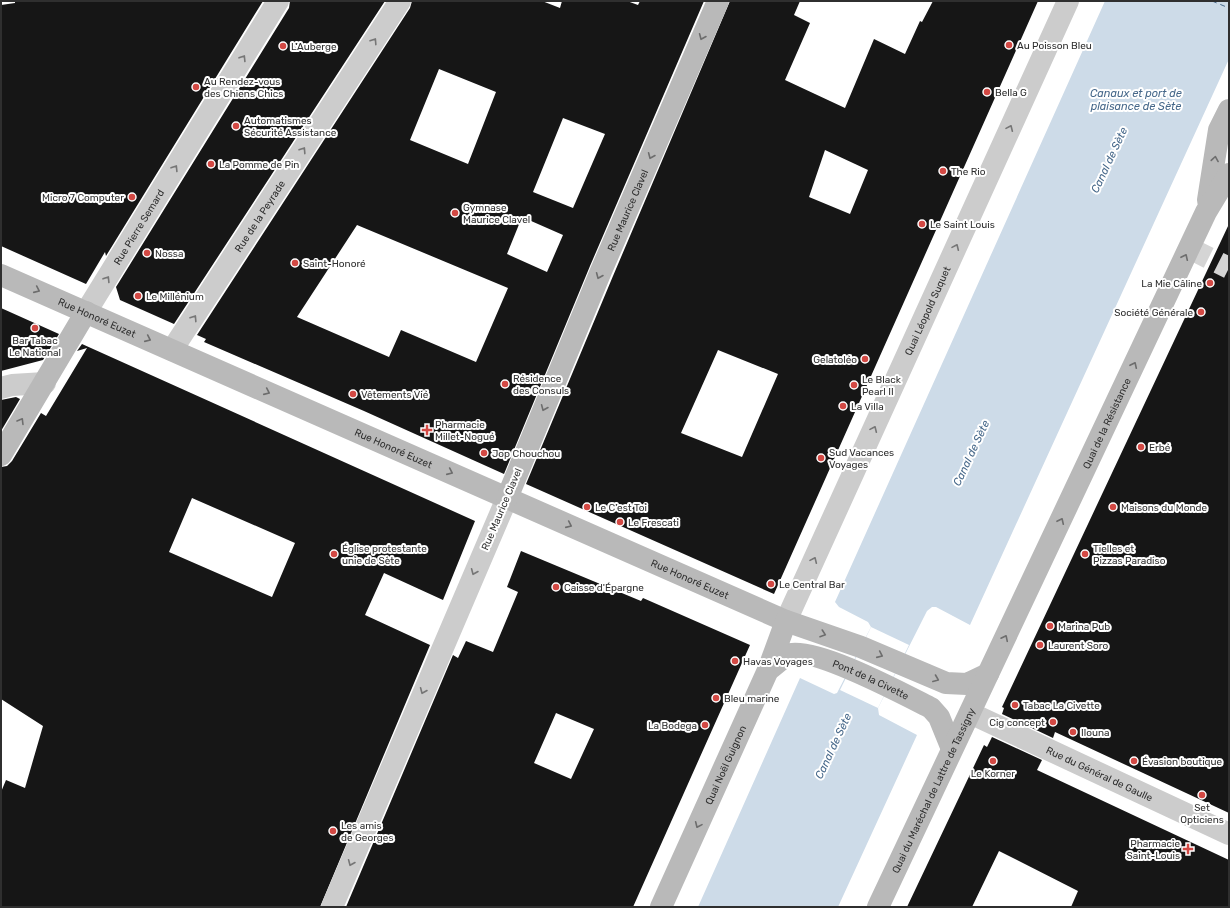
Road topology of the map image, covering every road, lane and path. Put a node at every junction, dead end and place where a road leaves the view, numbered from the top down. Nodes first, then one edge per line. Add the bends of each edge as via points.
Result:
1 (278, 1) edge
2 (400, 1) edge
3 (718, 1) edge
4 (1068, 1) edge
5 (1229, 110) edge
6 (1229, 174) edge
7 (1206, 212) junction
8 (1, 275) edge
9 (86, 312) junction
10 (172, 350) junction
11 (45, 383) junction
12 (1, 388) edge
13 (1, 455) edge
14 (507, 498) junction
15 (786, 621) junction
16 (768, 670) junction
17 (988, 674) junction
18 (970, 713) junction
19 (952, 749) junction
20 (1229, 834) edge
21 (332, 907) edge
22 (661, 907) edge
23 (878, 907) edge

9 -> 1 street, Rue Pierre Semard
10 -> 2 street, Rue de la Peyrade
3 -> 14 main road, Rue Maurice Clavel via 604,264
15 -> 4 street, Quai Léopold Suquet
7 -> 5 main road via 1219,130
6 - 7 main road, Quai de la Résistance
17 -> 7 main road, Quai de la Résistance
8 -> 9 main road, Rue Honoré Euzet
9 -> 10 main road, Rue Honoré Euzet
9 - 11 main road, Rue Pierre Semard
10 -> 14 main road, Rue Honoré Euzet
11 - 12 street via 12,384
13 -> 11 main road, Rue Pierre Semard
14 -> 15 main road, Rue Honoré Euzet
14 -> 21 street, Rue Maurice Clavel
15 - 16 main road, Quai Noël Guignon
15 -> 17 main road via 861,647 946,683 967,684
16 - 19 main road, Pont de la Civette via 788,655 803,654 850,669 931,708 939,717
16 -> 22 main road, Quai Noël Guignon
17 - 18 main road, Quai du Maréchal de Lattre de Tassigny
18 - 19 main road, Quai du Maréchal de Lattre de Tassigny
18 - 20 street, Rue du Général de Gaulle
19 - 23 main road, Quai du Maréchal de Lattre de Tassigny

